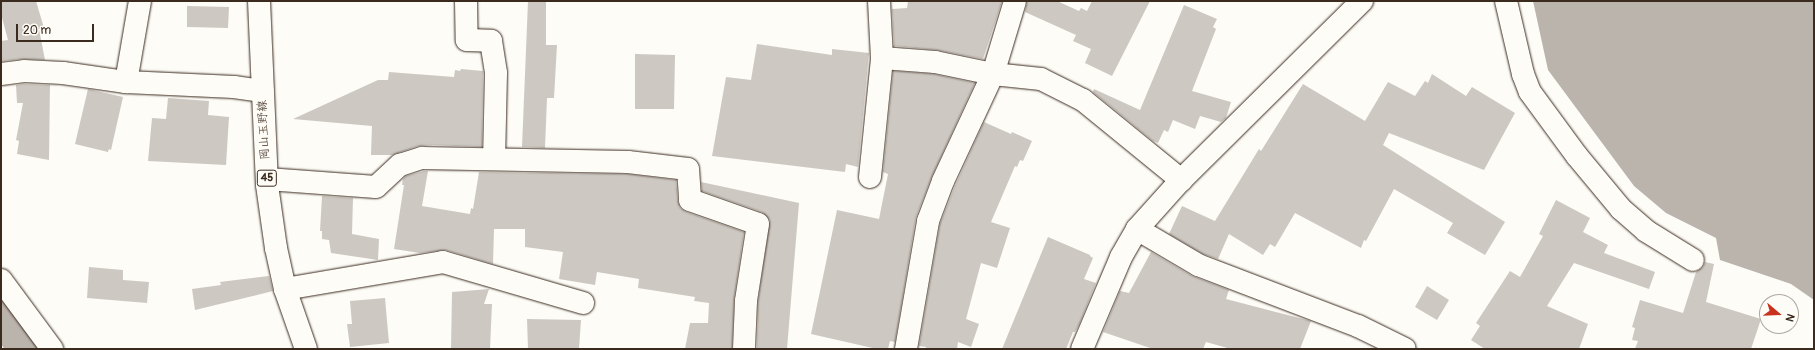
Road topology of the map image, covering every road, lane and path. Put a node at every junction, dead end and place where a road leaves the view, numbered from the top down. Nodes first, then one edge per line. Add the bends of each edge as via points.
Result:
1 (140, 1) edge
2 (260, 1) edge
3 (466, 1) edge
4 (879, 1) edge
5 (1015, 1) edge
6 (1362, 1) edge
7 (1506, 1) edge
8 (882, 58) junction
9 (1, 74) edge
10 (992, 74) junction
11 (126, 82) junction
12 (263, 91) junction
13 (494, 160) junction
14 (870, 177) dead end
15 (267, 179) junction
16 (1181, 180) junction
17 (1137, 230) junction
18 (1693, 260) dead end
19 (1, 280) edge
20 (285, 289) junction
21 (583, 303) dead end
22 (52, 349) edge
23 (306, 349) edge
24 (744, 349) edge
25 (906, 349) edge
26 (1082, 349) edge
27 (1405, 349) edge

1 - 11 street
2 - 12 street, 岡山玉野線 / 45
3 - 13 street via 467,40 491,42 496,73
4 - 8 street
5 - 10 street
6 - 16 street
7 - 18 street via 1523,74 1530,92 1577,156 1622,209 1646,231
8 - 10 street via 935,62
8 - 14 street
9 - 11 street via 24,71 63,73
10 - 16 street via 1041,79 1083,100
10 - 25 street via 943,181 928,221
11 - 12 street via 234,87
12 - 15 street, 岡山玉野線 / 45
13 - 15 street via 422,158 400,165 376,187
13 - 24 street via 628,162 688,169 690,200 758,224 746,301
15 - 20 street, 岡山玉野線 / 45 via 276,248
16 - 17 street
17 - 26 street via 1121,257
17 - 27 street via 1198,265 1358,326
19 - 22 street
20 - 21 street via 443,262
20 - 23 street, 岡山玉野線 / 45

